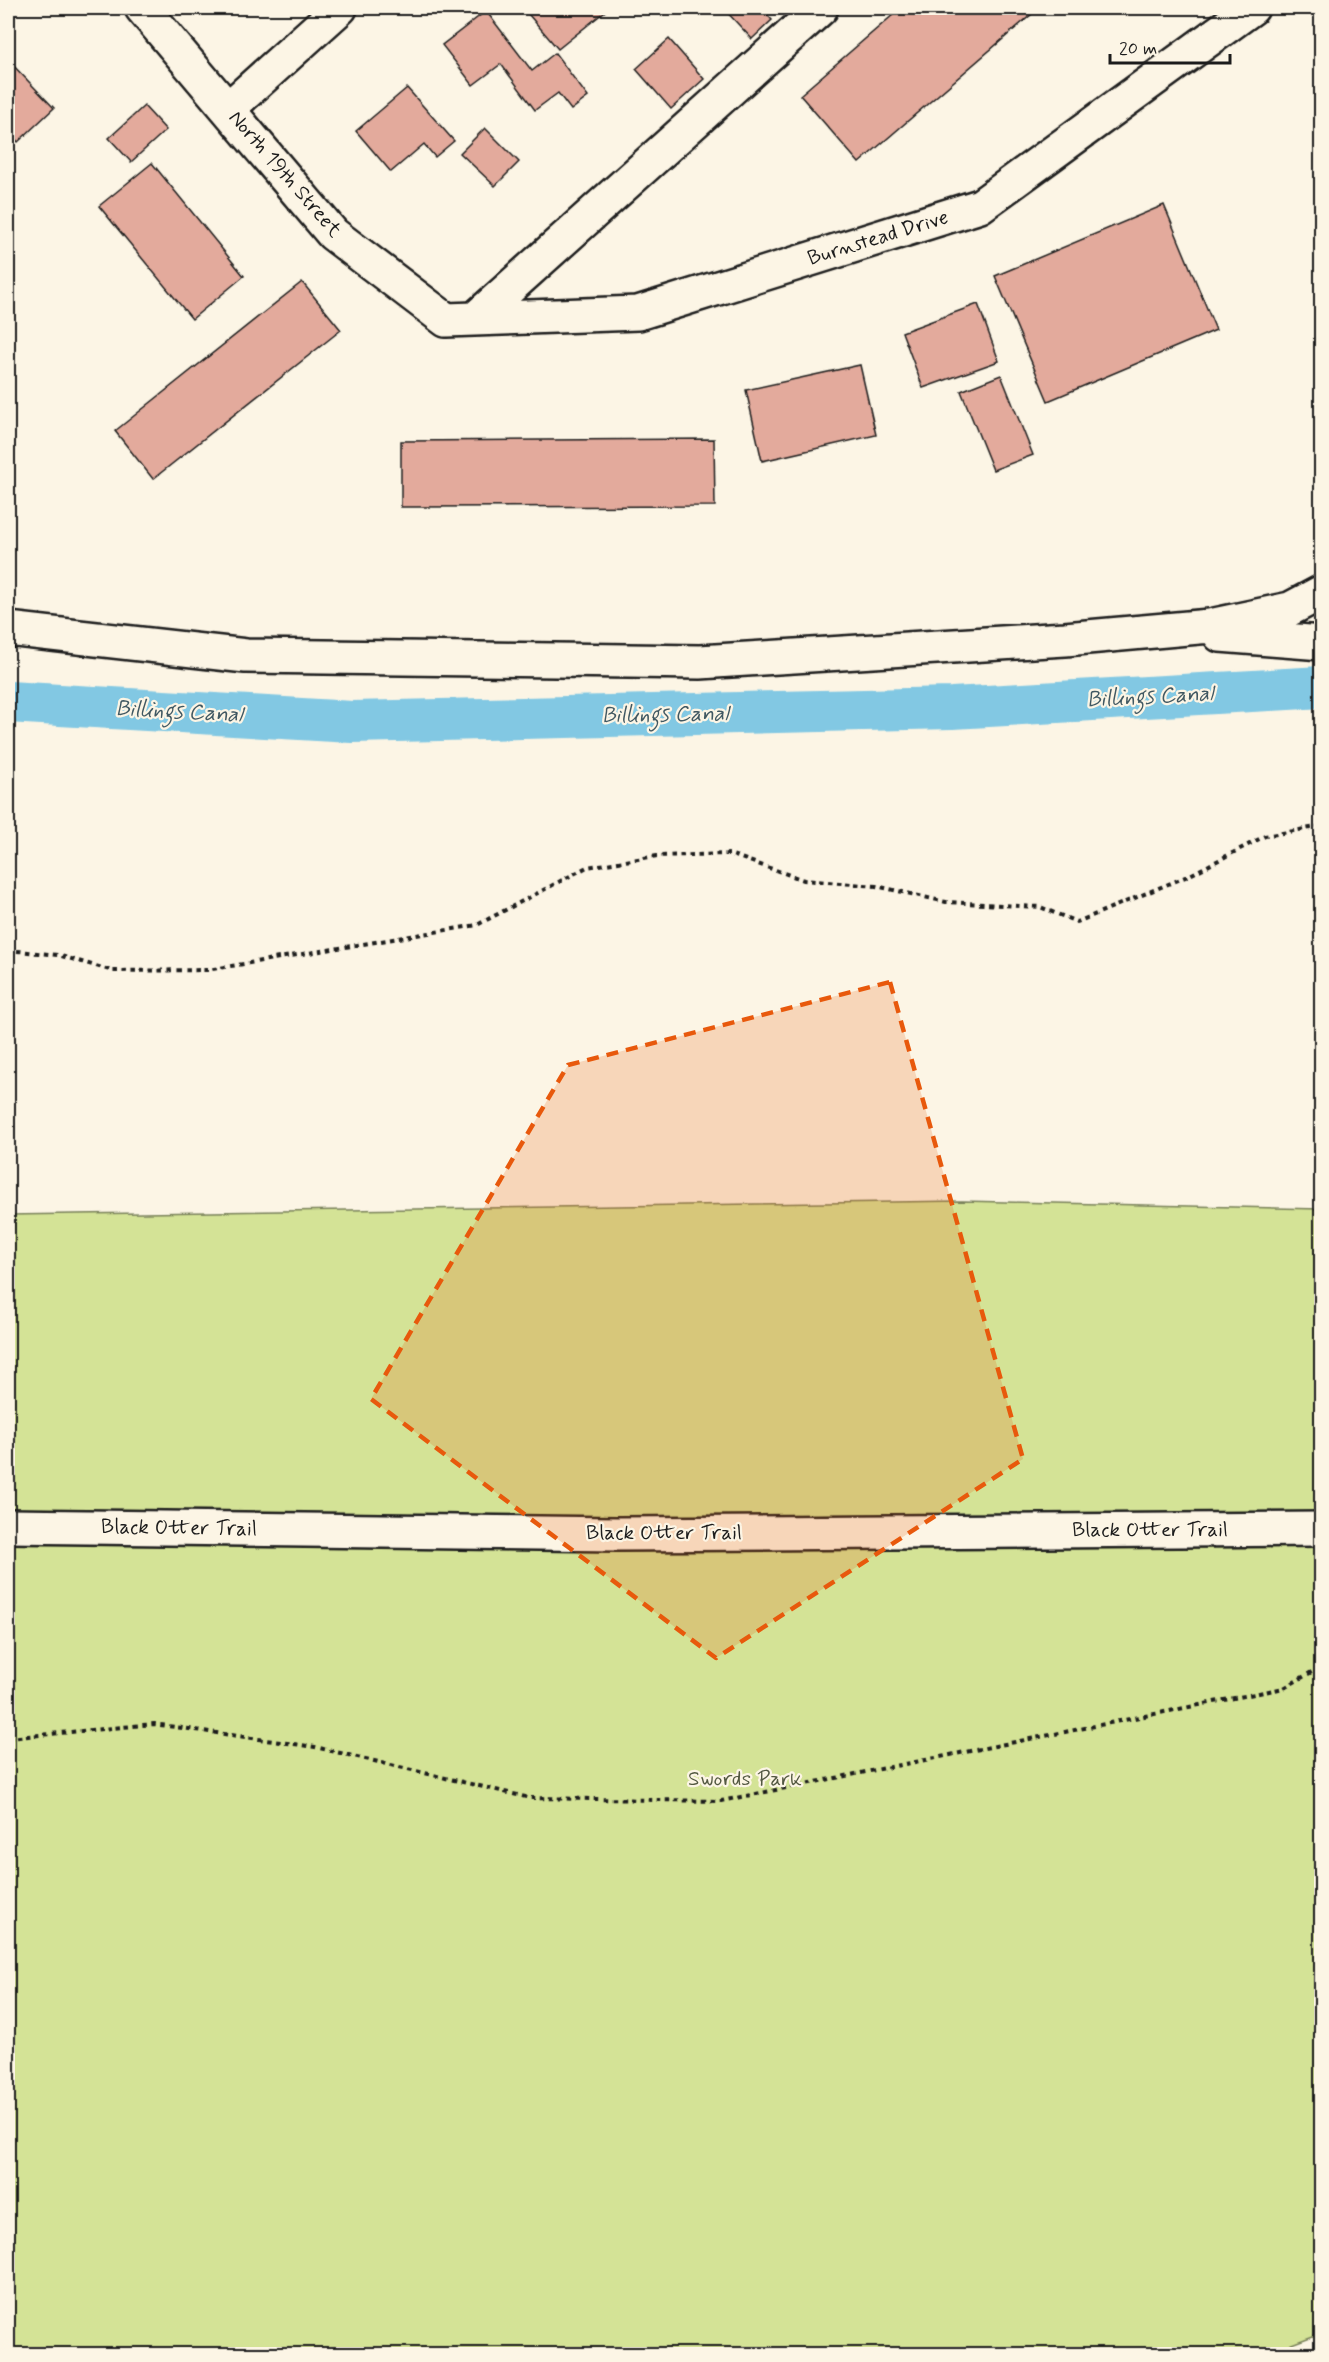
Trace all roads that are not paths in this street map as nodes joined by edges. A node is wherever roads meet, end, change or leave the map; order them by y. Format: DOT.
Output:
graph roads {
  1 [pos="142,8"];
  2 [pos="340,8"];
  3 [pos="821,8"];
  4 [pos="1252,8"];
  5 [pos="229,108"];
  6 [pos="460,320"];
  7 [pos="1322,592"];
  8 [pos="8,629"];
  9 [pos="1167,630"];
  10 [pos="1322,643"];
  11 [pos="8,1526"];
  12 [pos="1322,1528"];
  1 -- 5 [label="street, North 19th Street"];
  2 -- 5 [label="street"];
  3 -- 6 [label="street"];
  4 -- 6 [label="street, Burnstead Drive"];
  5 -- 6 [label="street, North 19th Street"];
  7 -- 9 [label="street"];
  8 -- 9 [label="street"];
  9 -- 10 [label="street"];
  11 -- 12 [label="street, Black Otter Trail"];
}
